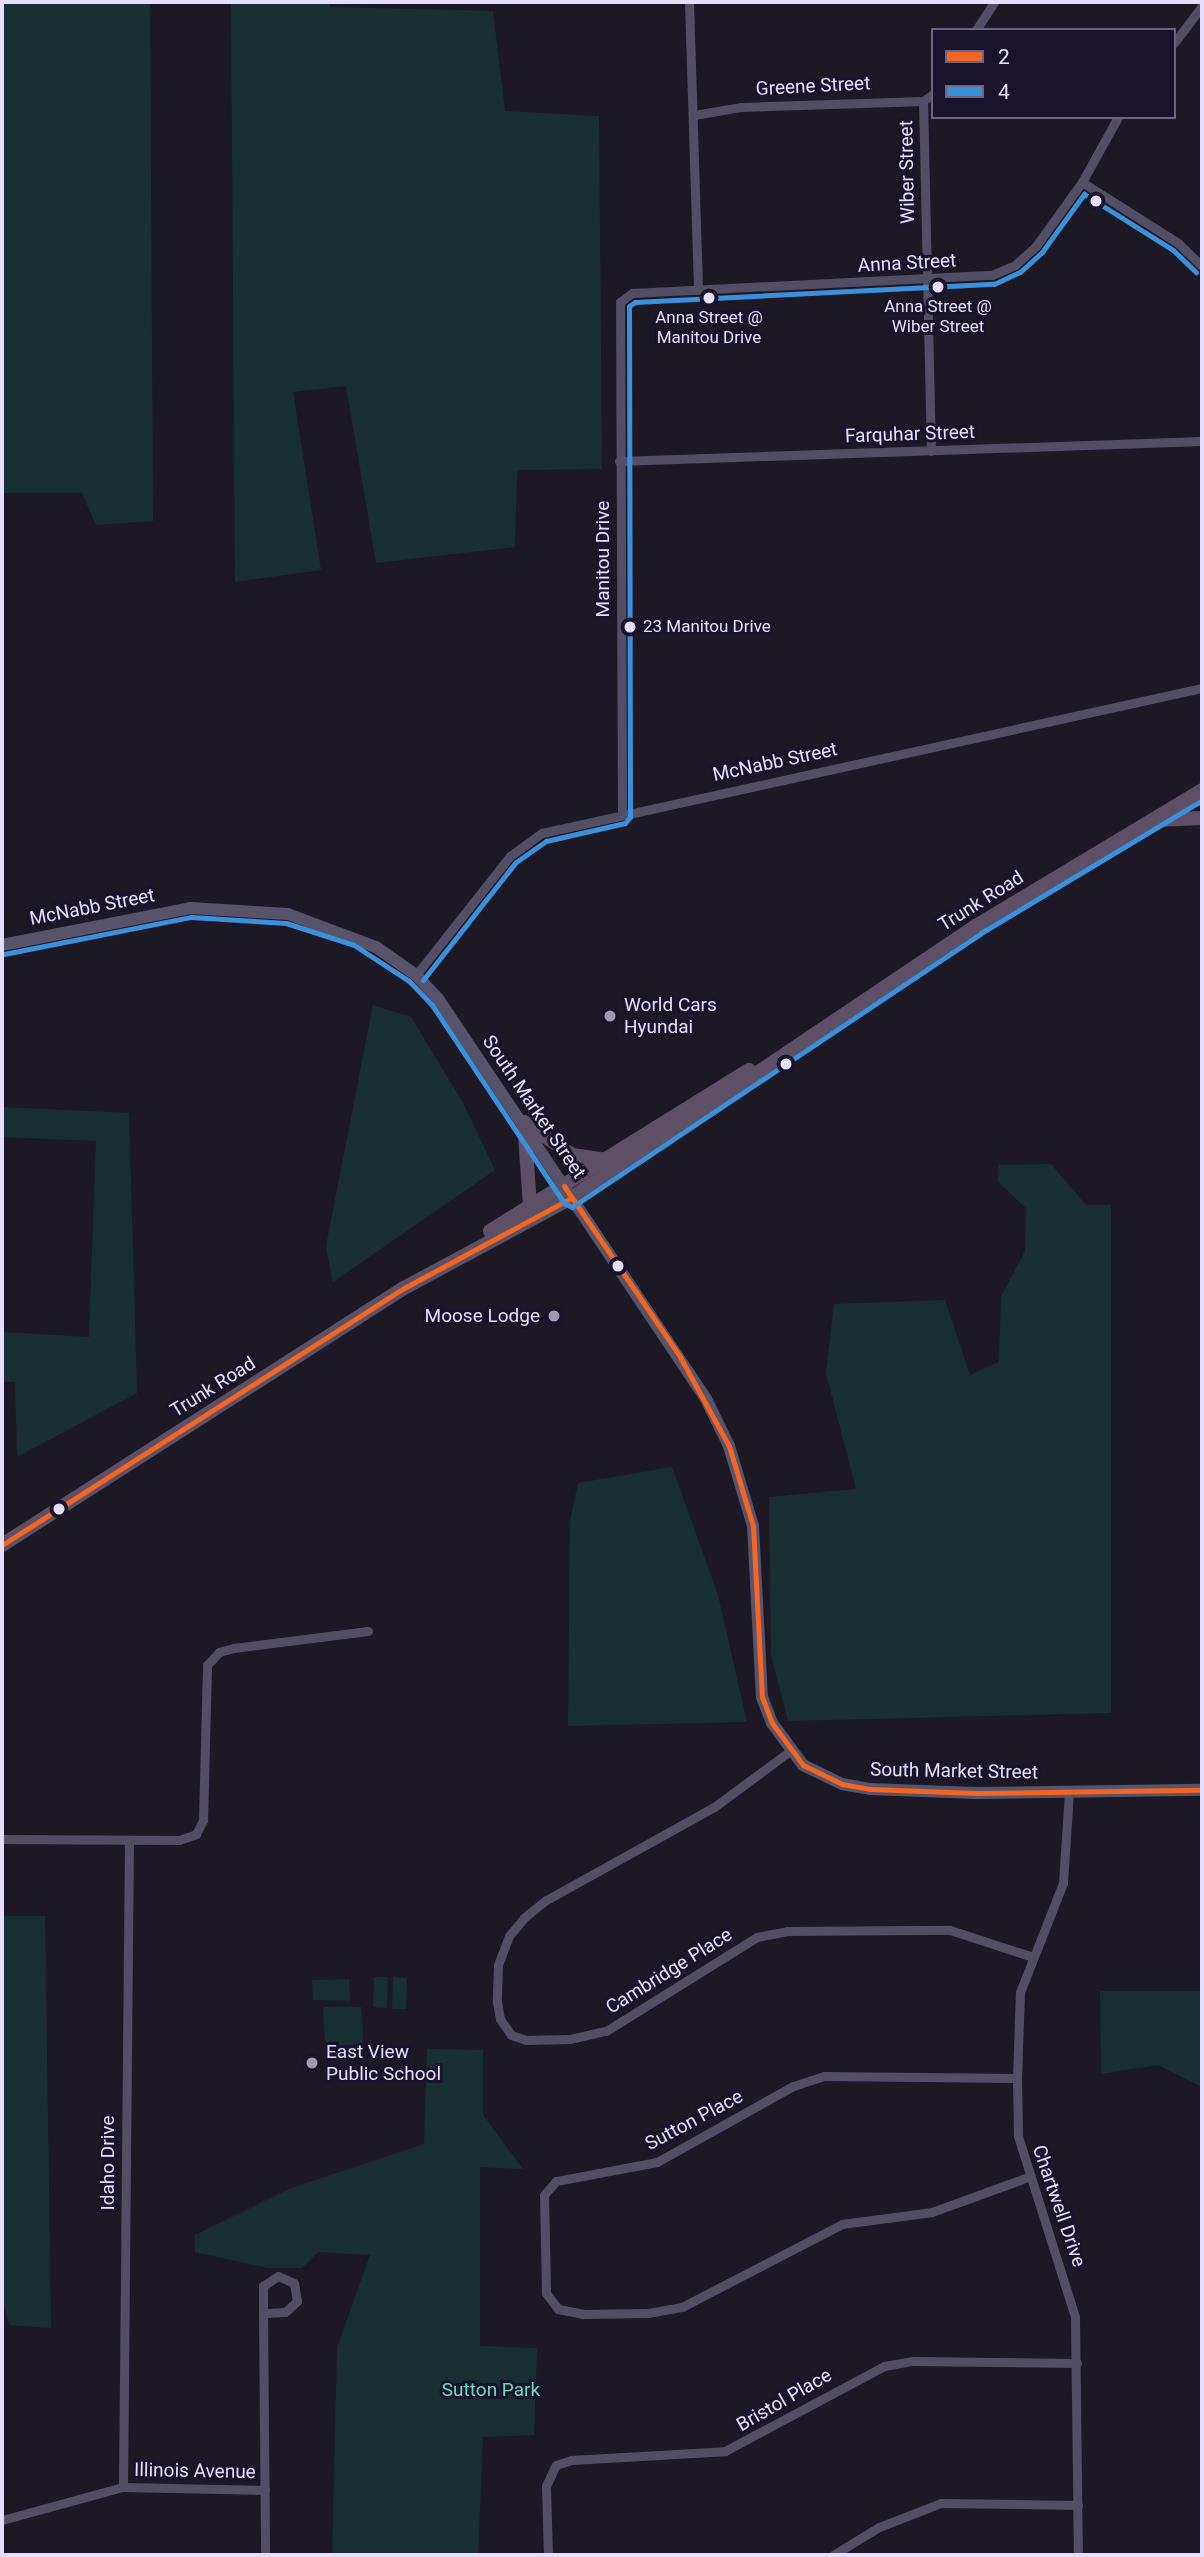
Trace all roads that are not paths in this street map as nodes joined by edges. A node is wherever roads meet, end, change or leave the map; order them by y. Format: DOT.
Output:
graph roads {
  1 [pos="689,2"];
  2 [pos="994,2"];
  3 [pos="1202,6"];
  4 [pos="977,28"];
  5 [pos="1176,40"];
  6 [pos="931,95"];
  7 [pos="923,101"];
  8 [pos="694,115"];
  9 [pos="1117,119"];
  10 [pos="1082,182"];
  11 [pos="1202,266"];
  12 [pos="927,281"];
  13 [pos="698,290"];
  14 [pos="620,302"];
  15 [pos="1202,441"];
  16 [pos="931,451"];
  17 [pos="620,461"];
  18 [pos="1202,688"];
  19 [pos="1202,790"];
  20 [pos="622,815"];
  21 [pos="1202,818"];
  22 [pos="1150,820"];
  23 [pos="190,908"];
  24 [pos="2,945"];
  25 [pos="416,975"];
  26 [pos="784,1052"];
  27 [pos="524,1122"];
  28 [pos="607,1160"];
  29 [pos="567,1192"];
  30 [pos="530,1206"];
  31 [pos="446,1263"];
  32 [pos="2,1545"];
  33 [pos="368,1631"];
  34 [pos="790,1751"];
  35 [pos="1202,1790"];
  36 [pos="1069,1792"];
  37 [pos="2,1839"];
  38 [pos="129,1840"];
  39 [pos="1033,1957"];
  40 [pos="1017,2078"];
  41 [pos="1028,2177"];
  42 [pos="263,2313"];
  43 [pos="1077,2362"];
  44 [pos="123,2487"];
  45 [pos="265,2490"];
  46 [pos="1078,2505"];
  47 [pos="2,2520"];
  48 [pos="265,2555"];
  49 [pos="548,2555"];
  50 [pos="833,2555"];
  51 [pos="1078,2555"];
  1 -- 8 [label="street"];
  2 -- 4 [label="street"];
  3 -- 5 [label="street"];
  6 -- 7 [label="street"];
  7 -- 8 [label="street, Greene Street"];
  7 -- 12 [label="street, Wiber Street"];
  8 -- 13 [label="street"];
  9 -- 10 [label="street, Anna Street"];
  10 -- 11 [label="street"];
  10 -- 12 [label="street, Anna Street"];
  12 -- 13 [label="street, Anna Street"];
  12 -- 16 [label="street, Wiber Street"];
  13 -- 14 [label="street, Anna Street"];
  14 -- 17 [label="street, Manitou Drive"];
  15 -- 16 [label="street, Farquhar Street"];
  16 -- 17 [label="street, Farquhar Street"];
  17 -- 20 [label="street, Manitou Drive"];
  18 -- 20 [label="street, McNabb Street"];
  19 -- 22 [label="highway, Trunk Road"];
  20 -- 25 [label="street, McNabb Street"];
  21 -- 22 [label="highway"];
  22 -- 26 [label="highway, Trunk Road"];
  23 -- 24 [label="main road, McNabb Street"];
  23 -- 25 [label="main road, South Market Street"];
  25 -- 27 [label="main road, South Market Street"];
  26 -- 28 [label="highway, Trunk Road"];
  26 -- 29 [label="highway, Trunk Road"];
  27 -- 28 [label="highway"];
  27 -- 29 [label="main road, South Market Street"];
  27 -- 30 [label="highway"];
  28 -- 29 [label="highway, Trunk Road"];
  29 -- 30 [label="highway, Trunk Road"];
  29 -- 31 [label="highway, Trunk Road"];
  29 -- 34 [label="main road, South Market Street"];
  30 -- 31 [label="highway, Trunk Road"];
  31 -- 32 [label="highway, Trunk Road"];
  33 -- 38 [label="street"];
  34 -- 36 [label="main road, South Market Street"];
  34 -- 39 [label="street, Cambridge Place"];
  35 -- 36 [label="main road, South Market Street"];
  36 -- 39 [label="street, Chartwell Drive"];
  37 -- 38 [label="street"];
  38 -- 44 [label="street, Idaho Drive"];
  39 -- 40 [label="street, Chartwell Drive"];
  40 -- 41 [label="street, Chartwell Drive"];
  40 -- 41 [label="street, Sutton Place"];
  41 -- 43 [label="street, Chartwell Drive"];
  42 -- 42 [label="street"];
  42 -- 45 [label="street"];
  43 -- 46 [label="street, Chartwell Drive"];
  43 -- 49 [label="street, Bristol Place"];
  44 -- 45 [label="street, Illinois Avenue"];
  44 -- 47 [label="street, Illinois Avenue"];
  45 -- 48 [label="street"];
  46 -- 50 [label="street"];
  46 -- 51 [label="street, Chartwell Drive"];
}
